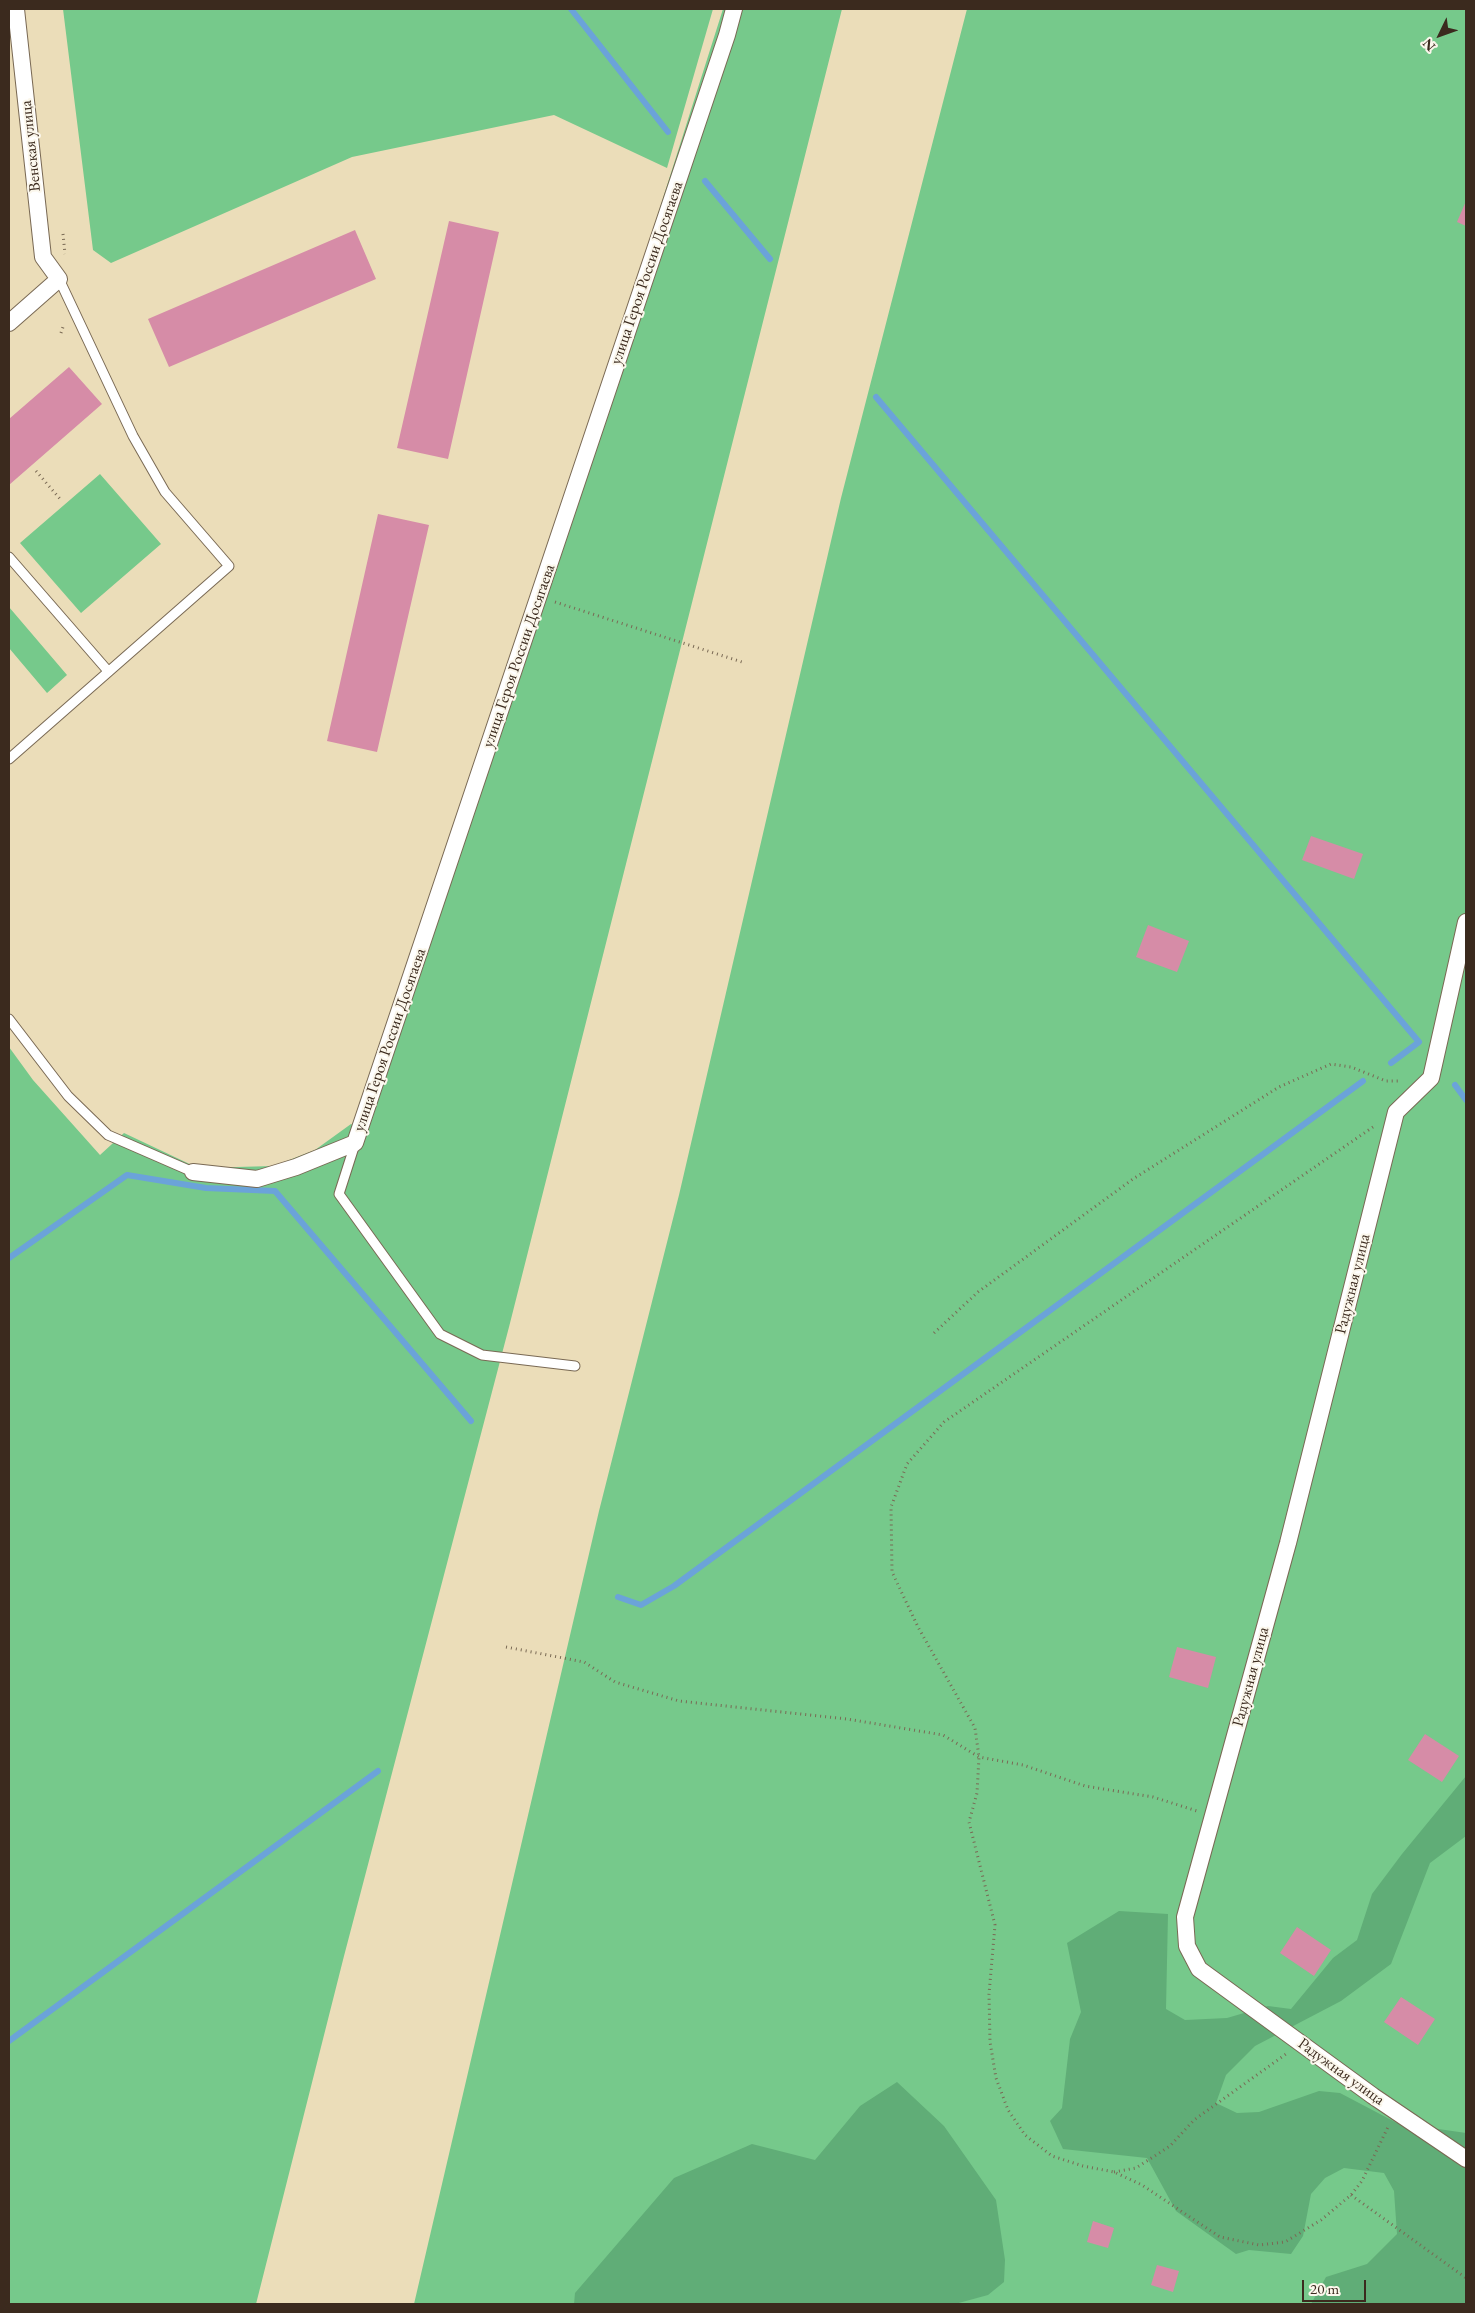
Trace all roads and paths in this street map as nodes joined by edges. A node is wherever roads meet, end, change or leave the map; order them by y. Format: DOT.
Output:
graph roads {
  1 [pos="16,9"];
  2 [pos="734,9"];
  3 [pos="58,279"];
  4 [pos="9,323"];
  5 [pos="36,471"];
  6 [pos="61,500"];
  7 [pos="9,557"];
  8 [pos="539,597"];
  9 [pos="742,662"];
  10 [pos="108,672"];
  11 [pos="9,759"];
  12 [pos="1466,922"];
  13 [pos="9,1019"];
  14 [pos="1431,1078"];
  15 [pos="1396,1112"];
  16 [pos="355,1143"];
  17 [pos="193,1172"];
  18 [pos="934,1334"];
  19 [pos="575,1366"];
  20 [pos="506,1647"];
  21 [pos="979,1756"];
  22 [pos="1213,1816"];
  23 [pos="1302,2044"];
  24 [pos="1395,2111"];
  25 [pos="1466,2159"];
  26 [pos="1114,2172"];
  27 [pos="1350,2195"];
  28 [pos="1466,2278"];
  1 -- 3 [label="street, Венская улица"];
  2 -- 8 [label="street, улица Героя России Досягаева"];
  3 -- 4 [label="street"];
  3 -- 10 [label="lane"];
  5 -- 6 [label="path"];
  7 -- 10 [label="lane"];
  8 -- 9 [label="path"];
  8 -- 16 [label="street, улица Героя России Досягаева"];
  10 -- 11 [label="lane"];
  12 -- 14 [label="street"];
  13 -- 17 [label="lane"];
  14 -- 15 [label="street"];
  14 -- 18 [label="path"];
  15 -- 21 [label="path"];
  15 -- 22 [label="street, Радужная улица"];
  16 -- 17 [label="street, улица Героя России Досягаева"];
  16 -- 19 [label="lane"];
  20 -- 21 [label="path"];
  21 -- 22 [label="path"];
  21 -- 26 [label="path"];
  22 -- 23 [label="street, Радужная улица"];
  23 -- 24 [label="street, Радужная улица"];
  23 -- 26 [label="path"];
  24 -- 25 [label="street, Радужная улица"];
  24 -- 27 [label="path"];
  26 -- 27 [label="path"];
  27 -- 28 [label="path"];
}
